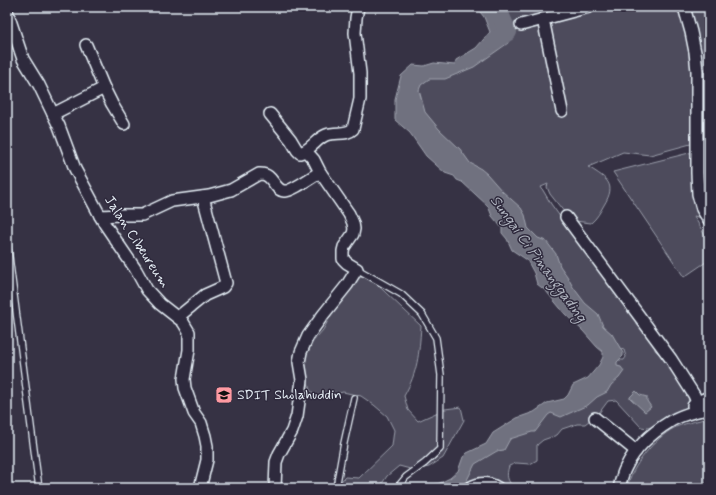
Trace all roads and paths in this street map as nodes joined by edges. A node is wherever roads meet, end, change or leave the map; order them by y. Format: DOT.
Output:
graph roads {
  1 [pos="358,7"];
  2 [pos="589,7"];
  3 [pos="684,7"];
  4 [pos="7,11"];
  5 [pos="543,19"];
  6 [pos="521,25"];
  7 [pos="86,45"];
  8 [pos="104,88"];
  9 [pos="562,111"];
  10 [pos="53,114"];
  11 [pos="270,114"];
  12 [pos="124,124"];
  13 [pos="306,150"];
  14 [pos="320,172"];
  15 [pos="203,197"];
  16 [pos="100,216"];
  17 [pos="566,217"];
  18 [pos="709,220"];
  19 [pos="7,241"];
  20 [pos="357,269"];
  21 [pos="178,317"];
  22 [pos="709,397"];
  23 [pos="354,398"];
  24 [pos="702,407"];
  25 [pos="595,418"];
  26 [pos="636,451"];
  27 [pos="39,488"];
  28 [pos="200,488"];
  29 [pos="275,488"];
  30 [pos="336,488"];
  31 [pos="397,488"];
  32 [pos="469,488"];
  33 [pos="498,488"];
  34 [pos="620,488"];
  1 -- 13 [label="street"];
  2 -- 5 [label="street"];
  3 -- 18 [label="street"];
  4 -- 10 [label="street, Jalan Cibeureum"];
  5 -- 6 [label="street"];
  5 -- 9 [label="street"];
  7 -- 8 [label="street"];
  8 -- 10 [label="street"];
  8 -- 12 [label="street"];
  10 -- 16 [label="street, Jalan Cibeureum"];
  11 -- 13 [label="street"];
  13 -- 14 [label="street"];
  14 -- 15 [label="street"];
  14 -- 20 [label="street"];
  15 -- 16 [label="street"];
  15 -- 21 [label="street"];
  16 -- 21 [label="street, Jalan Cibeureum"];
  17 -- 24 [label="street"];
  19 -- 27 [label="lane"];
  20 -- 29 [label="street"];
  20 -- 31 [label="lane"];
  21 -- 28 [label="street, Jalan Cibeureum"];
  22 -- 24 [label="street"];
  23 -- 30 [label="lane"];
  24 -- 26 [label="street"];
  25 -- 26 [label="street"];
  26 -- 34 [label="street"];
  32 -- 33 [label="street"];
}
